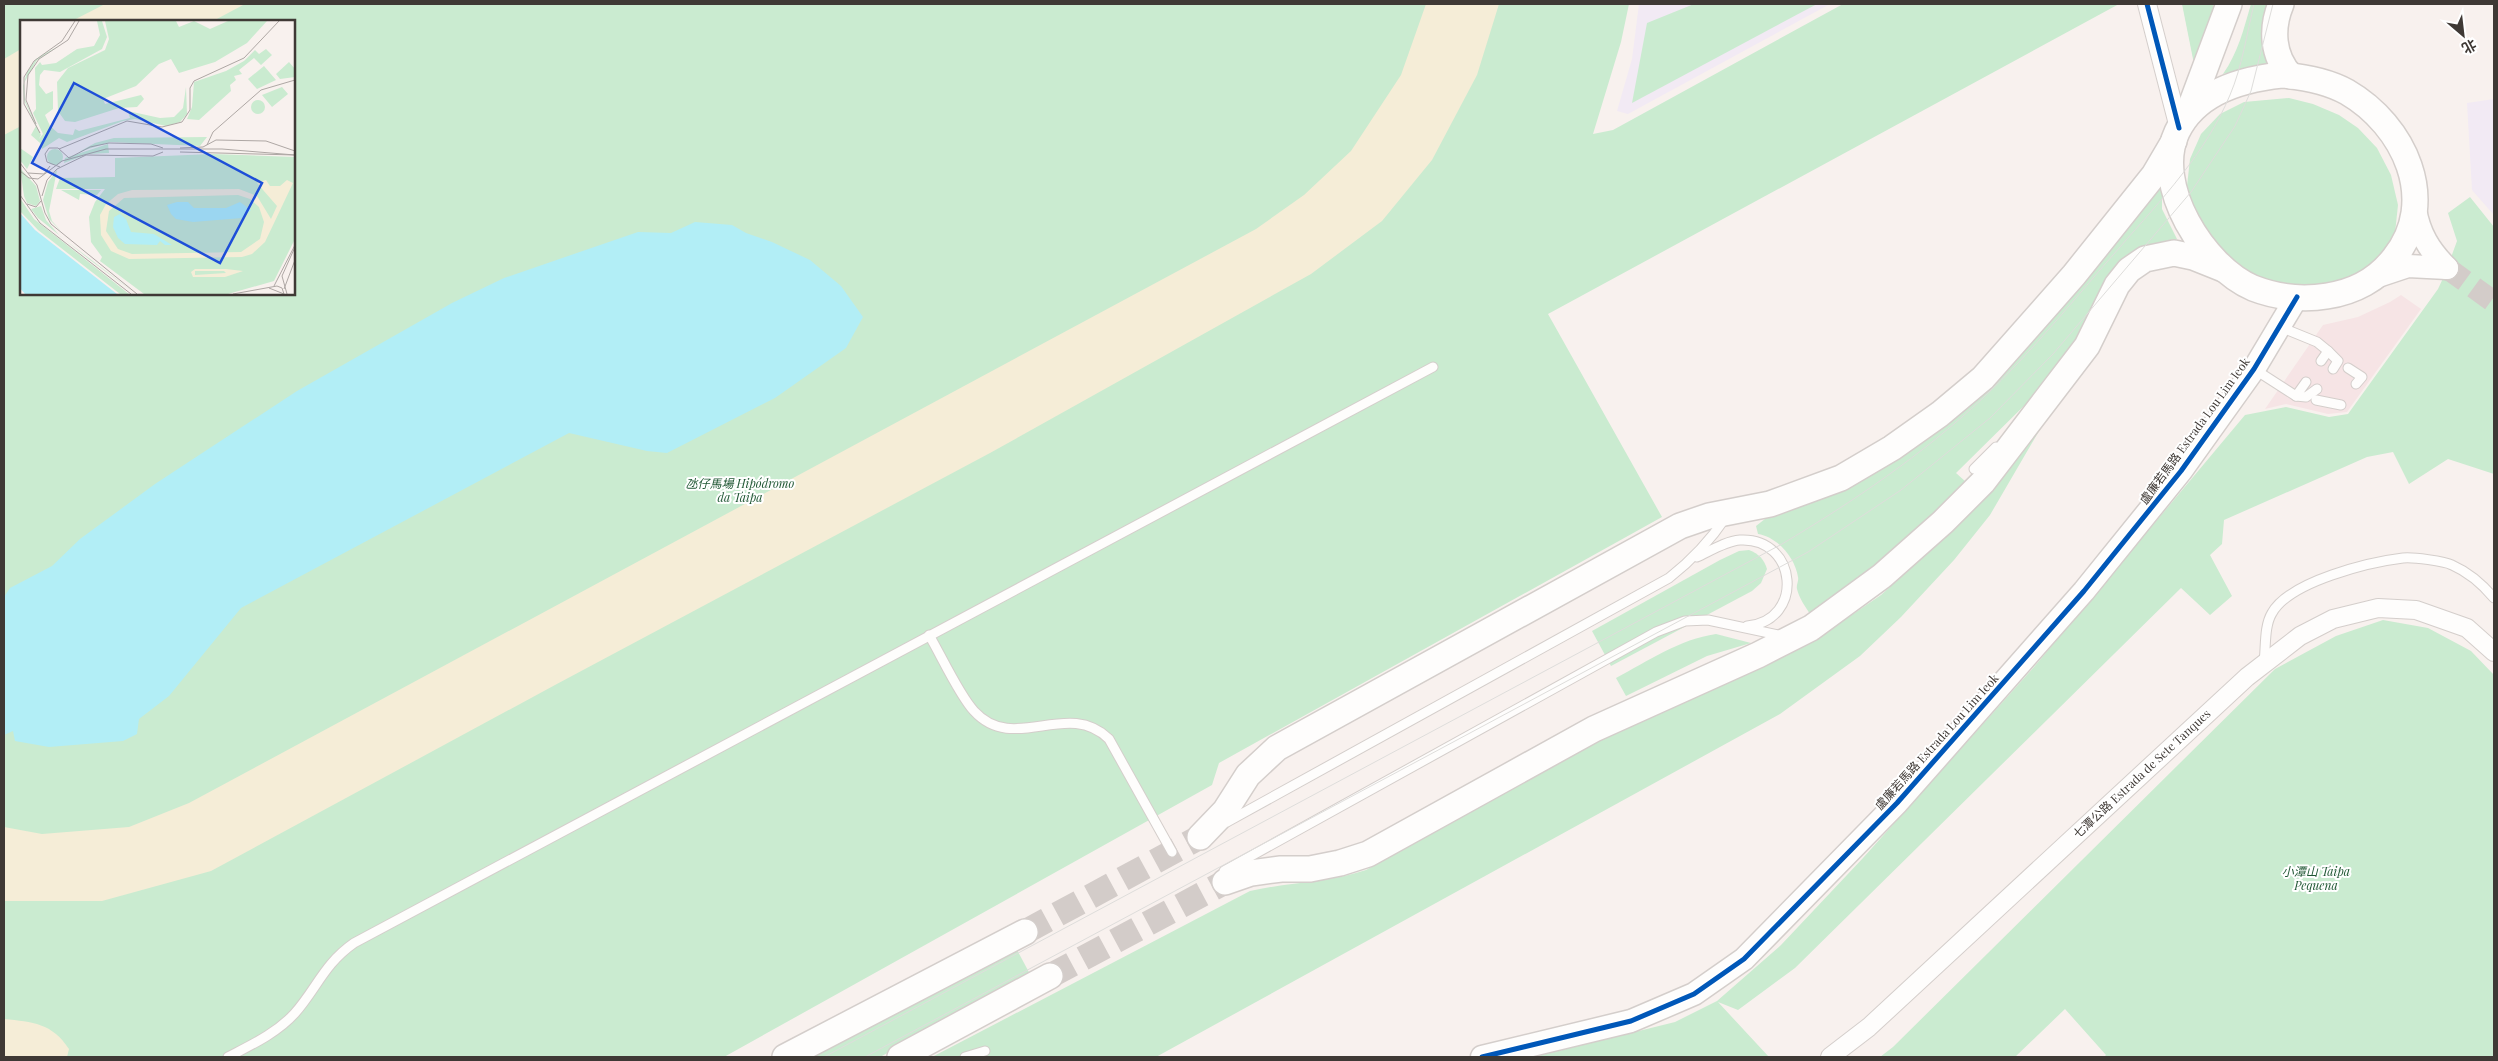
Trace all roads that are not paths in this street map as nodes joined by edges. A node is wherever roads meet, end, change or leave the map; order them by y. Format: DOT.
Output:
graph roads {
  1 [pos="2147,4"];
  2 [pos="2229,4"];
  3 [pos="2281,4"];
  4 [pos="2291,76"];
  5 [pos="2180,129"];
  6 [pos="2415,208"];
  7 [pos="2223,269"];
  8 [pos="2374,278"];
  9 [pos="2297,297"];
  10 [pos="2279,327"];
  11 [pos="2328,350"];
  12 [pos="2076,360"];
  13 [pos="2321,361"];
  14 [pos="1433,367"];
  15 [pos="2254,369"];
  16 [pos="2306,382"];
  17 [pos="2356,384"];
  18 [pos="2317,390"];
  19 [pos="2296,396"];
  20 [pos="2327,396"];
  21 [pos="2306,398"];
  22 [pos="2316,400"];
  23 [pos="2341,405"];
  24 [pos="1974,469"];
  25 [pos="1729,512"];
  26 [pos="1693,559"];
  27 [pos="2494,598"];
  28 [pos="1741,627"];
  29 [pos="1798,634"];
  30 [pos="929,635"];
  31 [pos="2494,652"];
  32 [pos="2264,664"];
  33 [pos="1200,837"];
  34 [pos="1172,852"];
  35 [pos="1223,878"];
  36 [pos="1025,932"];
  37 [pos="1050,976"];
  38 [pos="985,1051"];
  39 [pos="228,1057"];
  40 [pos="785,1057"];
  41 [pos="900,1057"];
  42 [pos="965,1057"];
  43 [pos="1482,1057"];
  44 [pos="1830,1057"];
  1 -- 5 [label="street"];
  2 -- 5 [label="main road"];
  3 -- 4 [label="main road"];
  4 -- 5 [label="main road"];
  4 -- 6 [label="main road"];
  5 -- 7 [label="main road"];
  5 -- 25 [label="main road"];
  6 -- 8 [label="main road"];
  6 -- 8 [label="street"];
  7 -- 9 [label="main road"];
  7 -- 12 [label="main road"];
  8 -- 9 [label="main road"];
  9 -- 10 [label="street, 盧廉若馬路 Estrada Lou Lim Ieok"];
  10 -- 11 [label="lane"];
  10 -- 15 [label="street, 盧廉若馬路 Estrada Lou Lim Ieok"];
  11 -- 13 [label="lane"];
  11 -- 17 [label="lane"];
  12 -- 24 [label="lane"];
  12 -- 29 [label="main road"];
  14 -- 30 [label="lane"];
  15 -- 19 [label="lane"];
  15 -- 43 [label="street, 盧廉若馬路 Estrada Lou Lim Ieok"];
  16 -- 19 [label="lane"];
  18 -- 21 [label="lane"];
  19 -- 21 [label="lane"];
  20 -- 22 [label="lane"];
  21 -- 22 [label="lane"];
  22 -- 23 [label="lane"];
  25 -- 26 [label="lane"];
  25 -- 33 [label="main road"];
  26 -- 28 [label="lane"];
  26 -- 33 [label="lane"];
  27 -- 32 [label="lane"];
  28 -- 29 [label="lane"];
  28 -- 35 [label="lane"];
  29 -- 35 [label="main road"];
  30 -- 34 [label="lane"];
  30 -- 39 [label="lane"];
  31 -- 32 [label="street, 七潭公路 Estrada de Sete Tanques"];
  32 -- 44 [label="street, 七潭公路 Estrada de Sete Tanques"];
  36 -- 40 [label="main road"];
  37 -- 41 [label="main road"];
  38 -- 42 [label="lane"];
}
